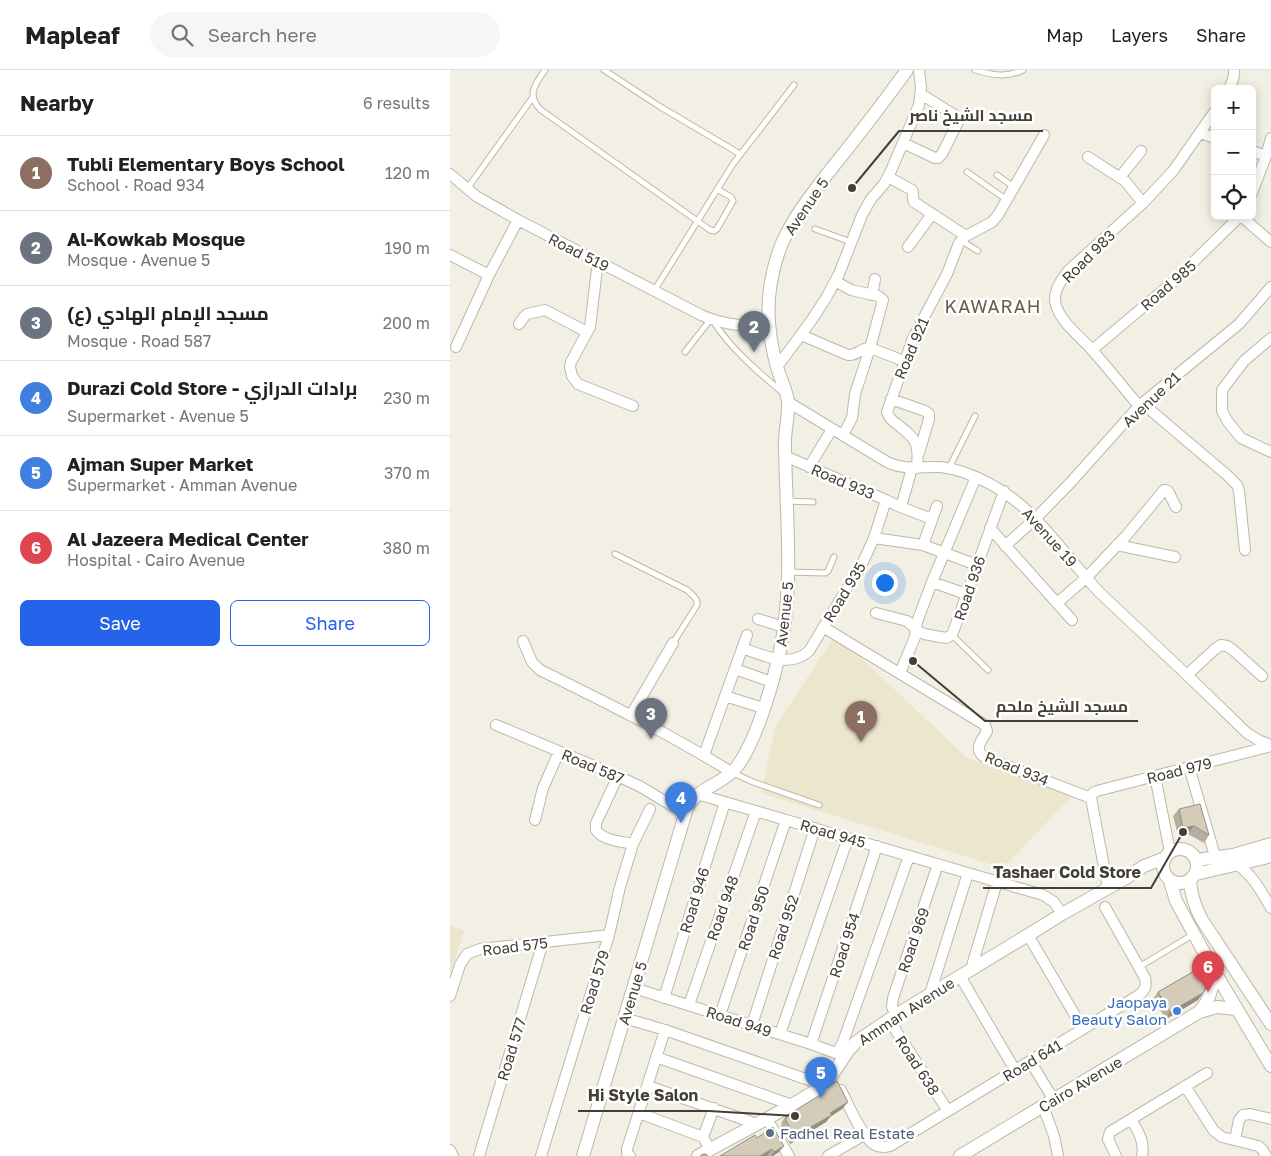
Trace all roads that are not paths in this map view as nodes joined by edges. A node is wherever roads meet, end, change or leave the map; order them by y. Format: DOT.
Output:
graph roads {
  1 [pos="545,70"];
  2 [pos="604,70"];
  3 [pos="907,70"];
  4 [pos="919,70"];
  5 [pos="975,70"];
  6 [pos="1023,70"];
  7 [pos="1234,70"];
  8 [pos="794,85"];
  9 [pos="1231,85"];
  10 [pos="921,94"];
  11 [pos="533,96"];
  12 [pos="1211,117"];
  13 [pos="1200,133"];
  14 [pos="1044,134"];
  15 [pos="1211,137"];
  16 [pos="1271,138"];
  17 [pos="903,143"];
  18 [pos="1141,151"];
  19 [pos="1256,152"];
  20 [pos="740,154"];
  21 [pos="1266,156"];
  22 [pos="1088,157"];
  23 [pos="967,172"];
  24 [pos="450,175"];
  25 [pos="997,175"];
  26 [pos="888,177"];
  27 [pos="1120,177"];
  28 [pos="1256,182"];
  29 [pos="1014,187"];
  30 [pos="468,189"];
  31 [pos="717,189"];
  32 [pos="1007,200"];
  33 [pos="1143,203"];
  34 [pos="932,214"];
  35 [pos="518,220"];
  36 [pos="1236,220"];
  37 [pos="1245,220"];
  38 [pos="698,221"];
  39 [pos="815,229"];
  40 [pos="963,238"];
  41 [pos="851,242"];
  42 [pos="1271,242"];
  43 [pos="908,247"];
  44 [pos="978,251"];
  45 [pos="450,255"];
  46 [pos="598,261"];
  47 [pos="489,275"];
  48 [pos="875,279"];
  49 [pos="835,281"];
  50 [pos="1271,287"];
  51 [pos="654,291"];
  52 [pos="872,295"];
  53 [pos="711,320"];
  54 [pos="519,324"];
  55 [pos="770,328"];
  56 [pos="587,332"];
  57 [pos="801,335"];
  58 [pos="1271,338"];
  59 [pos="456,347"];
  60 [pos="870,348"];
  61 [pos="1092,350"];
  62 [pos="685,352"];
  63 [pos="904,361"];
  64 [pos="776,367"];
  65 [pos="787,398"];
  66 [pos="891,399"];
  67 [pos="1141,405"];
  68 [pos="633,406"];
  69 [pos="974,416"];
  70 [pos="832,429"];
  71 [pos="843,435"];
  72 [pos="1271,452"];
  73 [pos="918,454"];
  74 [pos="785,456"];
  75 [pos="809,466"];
  76 [pos="915,468"];
  77 [pos="949,468"];
  78 [pos="976,477"];
  79 [pos="1004,491"];
  80 [pos="886,500"];
  81 [pos="787,501"];
  82 [pos="812,502"];
  83 [pos="937,506"];
  84 [pos="901,507"];
  85 [pos="1176,507"];
  86 [pos="1036,518"];
  87 [pos="932,519"];
  88 [pos="990,528"];
  89 [pos="874,538"];
  90 [pos="923,545"];
  91 [pos="1117,545"];
  92 [pos="1006,546"];
  93 [pos="1245,550"];
  94 [pos="945,553"];
  95 [pos="615,554"];
  96 [pos="834,557"];
  97 [pos="1175,557"];
  98 [pos="977,565"];
  99 [pos="788,572"];
  100 [pos="1086,578"];
  101 [pos="932,582"];
  102 [pos="966,594"];
  103 [pos="1057,603"];
  104 [pos="876,613"];
  105 [pos="758,619"];
  106 [pos="1072,620"];
  107 [pos="784,627"];
  108 [pos="823,627"];
  109 [pos="916,630"];
  110 [pos="747,635"];
  111 [pos="952,636"];
  112 [pos="523,641"];
  113 [pos="673,643"];
  114 [pos="742,648"];
  115 [pos="778,660"];
  116 [pos="735,669"];
  117 [pos="988,670"];
  118 [pos="900,674"];
  119 [pos="1188,675"];
  120 [pos="1262,676"];
  121 [pos="772,682"];
  122 [pos="725,696"];
  123 [pos="763,708"];
  124 [pos="631,715"];
  125 [pos="496,725"];
  126 [pos="1271,745"];
  127 [pos="559,752"];
  128 [pos="704,755"];
  129 [pos="1189,767"];
  130 [pos="731,772"];
  131 [pos="618,776"];
  132 [pos="1155,776"];
  133 [pos="698,794"];
  134 [pos="1091,798"];
  135 [pos="725,802"];
  136 [pos="819,805"];
  137 [pos="650,809"];
  138 [pos="756,811"];
  139 [pos="686,814"];
  140 [pos="535,820"];
  141 [pos="786,820"];
  142 [pos="815,828"];
  143 [pos="848,838"];
  144 [pos="633,844"];
  145 [pos="1271,844"];
  146 [pos="877,846"];
  147 [pos="1167,855"];
  148 [pos="909,856"];
  149 [pos="1216,856"];
  150 [pos="1265,858"];
  151 [pos="1196,860"];
  152 [pos="938,864"];
  153 [pos="1236,864"];
  154 [pos="968,873"];
  155 [pos="1167,877"];
  156 [pos="1193,877"];
  157 [pos="1126,878"];
  158 [pos="1254,880"];
  159 [pos="998,882"];
  160 [pos="1271,886"];
  161 [pos="1108,888"];
  162 [pos="1261,892"];
  163 [pos="1105,907"];
  164 [pos="1271,908"];
  165 [pos="1062,914"];
  166 [pos="1194,934"];
  167 [pos="608,935"];
  168 [pos="1028,935"];
  169 [pos="543,942"];
  170 [pos="1139,967"];
  171 [pos="971,969"];
  172 [pos="1213,969"];
  173 [pos="960,976"];
  174 [pos="634,988"];
  175 [pos="930,994"];
  176 [pos="450,996"];
  177 [pos="664,998"];
  178 [pos="689,1006"];
  179 [pos="1236,1009"];
  180 [pos="1200,1012"];
  181 [pos="720,1015"];
  182 [pos="893,1017"];
  183 [pos="624,1018"];
  184 [pos="1271,1024"];
  185 [pos="752,1025"];
  186 [pos="1083,1029"];
  187 [pos="665,1030"];
  188 [pos="780,1034"];
  189 [pos="811,1044"];
  190 [pos="841,1055"];
  191 [pos="656,1057"];
  192 [pos="1030,1061"];
  193 [pos="1271,1066"];
  194 [pos="1015,1070"];
  195 [pos="1208,1073"];
  196 [pos="833,1075"];
  197 [pos="823,1085"];
  198 [pos="648,1086"];
  199 [pos="1185,1086"];
  200 [pos="1048,1103"];
  201 [pos="792,1105"];
  202 [pos="714,1108"];
  203 [pos="948,1111"];
  204 [pos="639,1113"];
  205 [pos="1131,1118"];
  206 [pos="1271,1119"];
  207 [pos="762,1121"];
  208 [pos="864,1135"];
  209 [pos="703,1137"];
  210 [pos="1235,1140"];
  211 [pos="450,1150"];
  212 [pos="702,1154"];
  213 [pos="453,1156"];
  214 [pos="479,1156"];
  215 [pos="541,1156"];
  216 [pos="583,1156"];
  217 [pos="630,1156"];
  218 [pos="789,1156"];
  219 [pos="828,1156"];
  220 [pos="960,1156"];
  221 [pos="1058,1156"];
  222 [pos="1116,1156"];
  223 [pos="1142,1156"];
  224 [pos="1266,1156"];
  1 -- 11 [label="lane"];
  2 -- 20 [label="lane"];
  3 -- 55 [label="street, Avenue 5"];
  4 -- 10 [label="street"];
  5 -- 6 [label="lane"];
  7 -- 9 [label="street"];
  8 -- 20 [label="lane"];
  10 -- 17 [label="street"];
  10 -- 17 [label="street"];
  11 -- 30 [label="lane"];
  11 -- 38 [label="lane"];
  12 -- 13 [label="street, Road 983"];
  13 -- 15 [label="street"];
  13 -- 33 [label="street, Road 983"];
  14 -- 29 [label="street"];
  16 -- 21 [label="street"];
  17 -- 26 [label="street"];
  18 -- 27 [label="street"];
  19 -- 21 [label="street"];
  20 -- 31 [label="lane"];
  21 -- 28 [label="street"];
  22 -- 27 [label="street"];
  23 -- 32 [label="lane"];
  24 -- 30 [label="street, Road 519"];
  25 -- 29 [label="lane"];
  26 -- 34 [label="street"];
  26 -- 41 [label="street"];
  27 -- 33 [label="street"];
  29 -- 32 [label="street"];
  30 -- 35 [label="street, Road 519"];
  31 -- 38 [label="lane"];
  31 -- 38 [label="lane"];
  32 -- 40 [label="street"];
  33 -- 61 [label="street, Road 983"];
  34 -- 40 [label="street"];
  34 -- 43 [label="street"];
  35 -- 46 [label="street, Road 519"];
  35 -- 47 [label="street"];
  36 -- 61 [label="street, Road 985"];
  37 -- 42 [label="street, Road 985"];
  38 -- 51 [label="lane"];
  39 -- 41 [label="lane"];
  40 -- 44 [label="lane"];
  40 -- 63 [label="street, Road 921"];
  41 -- 49 [label="street"];
  45 -- 47 [label="street"];
  46 -- 51 [label="street, Road 519"];
  46 -- 56 [label="street"];
  47 -- 59 [label="street"];
  48 -- 52 [label="street"];
  49 -- 52 [label="street"];
  49 -- 57 [label="street"];
  50 -- 67 [label="street, Avenue 21"];
  51 -- 53 [label="street, Road 519"];
  52 -- 60 [label="street"];
  53 -- 55 [label="street, Road 519"];
  53 -- 62 [label="lane"];
  53 -- 65 [label="lane, Road 519"];
  54 -- 56 [label="street"];
  55 -- 64 [label="street, Avenue 5"];
  56 -- 68 [label="street"];
  57 -- 60 [label="street"];
  57 -- 64 [label="street"];
  58 -- 72 [label="street"];
  60 -- 63 [label="street"];
  60 -- 71 [label="street"];
  61 -- 67 [label="street, Road 983"];
  63 -- 66 [label="street, Road 921"];
  64 -- 65 [label="street, Avenue 5"];
  65 -- 70 [label="street, Avenue 19"];
  65 -- 74 [label="street, Avenue 5"];
  66 -- 73 [label="street, Road 921"];
  66 -- 73 [label="street"];
  67 -- 86 [label="street, Avenue 21"];
  67 -- 93 [label="street, Road 983"];
  69 -- 77 [label="lane"];
  70 -- 71 [label="street, Avenue 19"];
  70 -- 75 [label="street"];
  71 -- 76 [label="street, Avenue 19"];
  73 -- 76 [label="street, Road 921"];
  74 -- 75 [label="street, Road 933"];
  74 -- 81 [label="street, Avenue 5"];
  75 -- 80 [label="street, Road 933"];
  76 -- 77 [label="street, Avenue 19"];
  76 -- 84 [label="street"];
  77 -- 78 [label="street, Avenue 19"];
  78 -- 79 [label="street, Avenue 19"];
  78 -- 94 [label="street"];
  79 -- 86 [label="street, Avenue 19"];
  79 -- 88 [label="street, Road 936"];
  80 -- 84 [label="street, Road 933"];
  80 -- 89 [label="street, Road 935"];
  81 -- 82 [label="lane"];
  81 -- 99 [label="street, Avenue 5"];
  83 -- 87 [label="street"];
  84 -- 87 [label="street, Road 933"];
  85 -- 91 [label="street"];
  86 -- 92 [label="street, Avenue 21"];
  86 -- 100 [label="street, Avenue 19"];
  87 -- 90 [label="street"];
  88 -- 92 [label="street"];
  88 -- 98 [label="street, Road 936"];
  89 -- 90 [label="street"];
  89 -- 108 [label="street, Road 935"];
  90 -- 94 [label="street"];
  91 -- 97 [label="street"];
  91 -- 100 [label="street"];
  92 -- 103 [label="street"];
  94 -- 98 [label="street"];
  94 -- 101 [label="street"];
  95 -- 113 [label="lane"];
  96 -- 99 [label="lane"];
  98 -- 102 [label="street, Road 936"];
  99 -- 107 [label="street, Avenue 5"];
  100 -- 103 [label="street"];
  100 -- 119 [label="street, Avenue 19"];
  101 -- 102 [label="street"];
  101 -- 109 [label="street"];
  102 -- 111 [label="street, Road 936"];
  103 -- 106 [label="street"];
  104 -- 109 [label="street, Road 936"];
  105 -- 107 [label="street"];
  107 -- 115 [label="street, Avenue 5"];
  108 -- 115 [label="street, Road 935"];
  108 -- 118 [label="street, Road 934"];
  109 -- 111 [label="street, Road 936"];
  109 -- 118 [label="street"];
  110 -- 114 [label="street"];
  111 -- 117 [label="lane"];
  112 -- 124 [label="street"];
  113 -- 124 [label="street"];
  114 -- 115 [label="street"];
  114 -- 116 [label="street"];
  115 -- 121 [label="street, Avenue 5"];
  116 -- 121 [label="street"];
  116 -- 122 [label="street"];
  118 -- 134 [label="street, Road 934"];
  119 -- 120 [label="street"];
  119 -- 126 [label="street, Avenue 19"];
  121 -- 123 [label="street, Avenue 5"];
  122 -- 123 [label="street"];
  122 -- 128 [label="street"];
  123 -- 130 [label="street, Avenue 5"];
  124 -- 128 [label="street"];
  125 -- 127 [label="street, Road 587"];
  126 -- 129 [label="street, Road 979"];
  127 -- 131 [label="street, Road 587"];
  127 -- 140 [label="street"];
  128 -- 130 [label="street"];
  129 -- 132 [label="street, Road 979"];
  129 -- 149 [label="street"];
  130 -- 133 [label="street, Avenue 5"];
  130 -- 136 [label="lane"];
  131 -- 139 [label="street, Road 587"];
  131 -- 144 [label="street"];
  132 -- 134 [label="street, Road 979"];
  132 -- 147 [label="street"];
  133 -- 135 [label="street, Road 945"];
  133 -- 139 [label="street, Avenue 5"];
  134 -- 161 [label="street"];
  135 -- 138 [label="street, Road 945"];
  135 -- 177 [label="street, Road 946"];
  137 -- 144 [label="street, Road 579"];
  138 -- 141 [label="street, Road 945"];
  138 -- 178 [label="street, Road 948"];
  139 -- 174 [label="street, Avenue 5"];
  141 -- 142 [label="street, Road 945"];
  141 -- 181 [label="street, Road 950"];
  142 -- 143 [label="street, Road 945"];
  142 -- 185 [label="street, Road 952"];
  143 -- 146 [label="street, Road 945"];
  143 -- 188 [label="street"];
  144 -- 167 [label="street, Road 579"];
  145 -- 149 [label="street"];
  146 -- 148 [label="street, Road 945"];
  146 -- 189 [label="street, Road 954"];
  147 -- 151 [label="street"];
  147 -- 155 [label="street"];
  147 -- 157 [label="street, Amman Avenue"];
  148 -- 152 [label="street, Road 945"];
  148 -- 190 [label="street"];
  149 -- 151 [label="street"];
  150 -- 153 [label="street"];
  150 -- 158 [label="street"];
  151 -- 156 [label="street"];
  152 -- 154 [label="street, Road 945"];
  152 -- 182 [label="street, Road 969"];
  153 -- 156 [label="street"];
  153 -- 158 [label="street"];
  154 -- 159 [label="street, Road 945"];
  154 -- 175 [label="street"];
  155 -- 156 [label="street"];
  155 -- 157 [label="street, Amman Avenue"];
  155 -- 166 [label="street"];
  156 -- 184 [label="street"];
  157 -- 161 [label="street, Amman Avenue"];
  158 -- 162 [label="street"];
  159 -- 165 [label="street, Road 945"];
  159 -- 171 [label="street"];
  160 -- 162 [label="street"];
  161 -- 165 [label="street, Amman Avenue"];
  162 -- 164 [label="street"];
  163 -- 170 [label="street, Road 641"];
  165 -- 168 [label="street, Amman Avenue"];
  166 -- 170 [label="lane"];
  166 -- 172 [label="street"];
  167 -- 169 [label="street, Road 575"];
  167 -- 215 [label="street, Road 579"];
  168 -- 171 [label="street, Amman Avenue"];
  168 -- 186 [label="street"];
  169 -- 176 [label="street, Road 575"];
  169 -- 214 [label="street, Road 577"];
  170 -- 186 [label="street, Road 641"];
  171 -- 173 [label="street, Amman Avenue"];
  172 -- 179 [label="street"];
  172 -- 180 [label="street"];
  173 -- 175 [label="street, Amman Avenue"];
  173 -- 194 [label="street"];
  174 -- 177 [label="street, Road 949"];
  174 -- 183 [label="street, Avenue 5"];
  175 -- 182 [label="street, Amman Avenue"];
  177 -- 178 [label="street, Road 949"];
  178 -- 181 [label="street, Road 949"];
  179 -- 180 [label="street, Cairo Avenue"];
  179 -- 193 [label="street"];
  180 -- 200 [label="street, Cairo Avenue"];
  181 -- 185 [label="street, Road 949"];
  182 -- 190 [label="street, Amman Avenue"];
  182 -- 203 [label="street, Road 638"];
  183 -- 187 [label="street"];
  183 -- 216 [label="street, Avenue 5"];
  185 -- 188 [label="street, Road 949"];
  186 -- 192 [label="street, Road 641"];
  187 -- 191 [label="street"];
  187 -- 197 [label="street"];
  188 -- 189 [label="street, Road 949"];
  189 -- 190 [label="street, Road 949"];
  190 -- 196 [label="street, Amman Avenue"];
  191 -- 198 [label="street"];
  191 -- 201 [label="street"];
  192 -- 194 [label="street, Road 641"];
  192 -- 200 [label="street"];
  194 -- 203 [label="street, Road 641"];
  195 -- 199 [label="street"];
  196 -- 197 [label="street, Amman Avenue"];
  196 -- 208 [label="street"];
  197 -- 201 [label="street, Amman Avenue"];
  198 -- 202 [label="street"];
  198 -- 204 [label="street"];
  199 -- 205 [label="street"];
  199 -- 210 [label="street"];
  200 -- 220 [label="street, Cairo Avenue"];
  200 -- 221 [label="street"];
  201 -- 207 [label="street, Amman Avenue"];
  202 -- 207 [label="street"];
  202 -- 209 [label="street"];
  203 -- 208 [label="street, Road 641"];
  204 -- 209 [label="street"];
  204 -- 217 [label="street"];
  205 -- 222 [label="street"];
  205 -- 223 [label="street"];
  206 -- 210 [label="street"];
  207 -- 212 [label="street, Amman Avenue"];
  207 -- 218 [label="street"];
  208 -- 219 [label="street"];
  209 -- 212 [label="street"];
  210 -- 224 [label="street"];
  211 -- 213 [label="street"];
}
